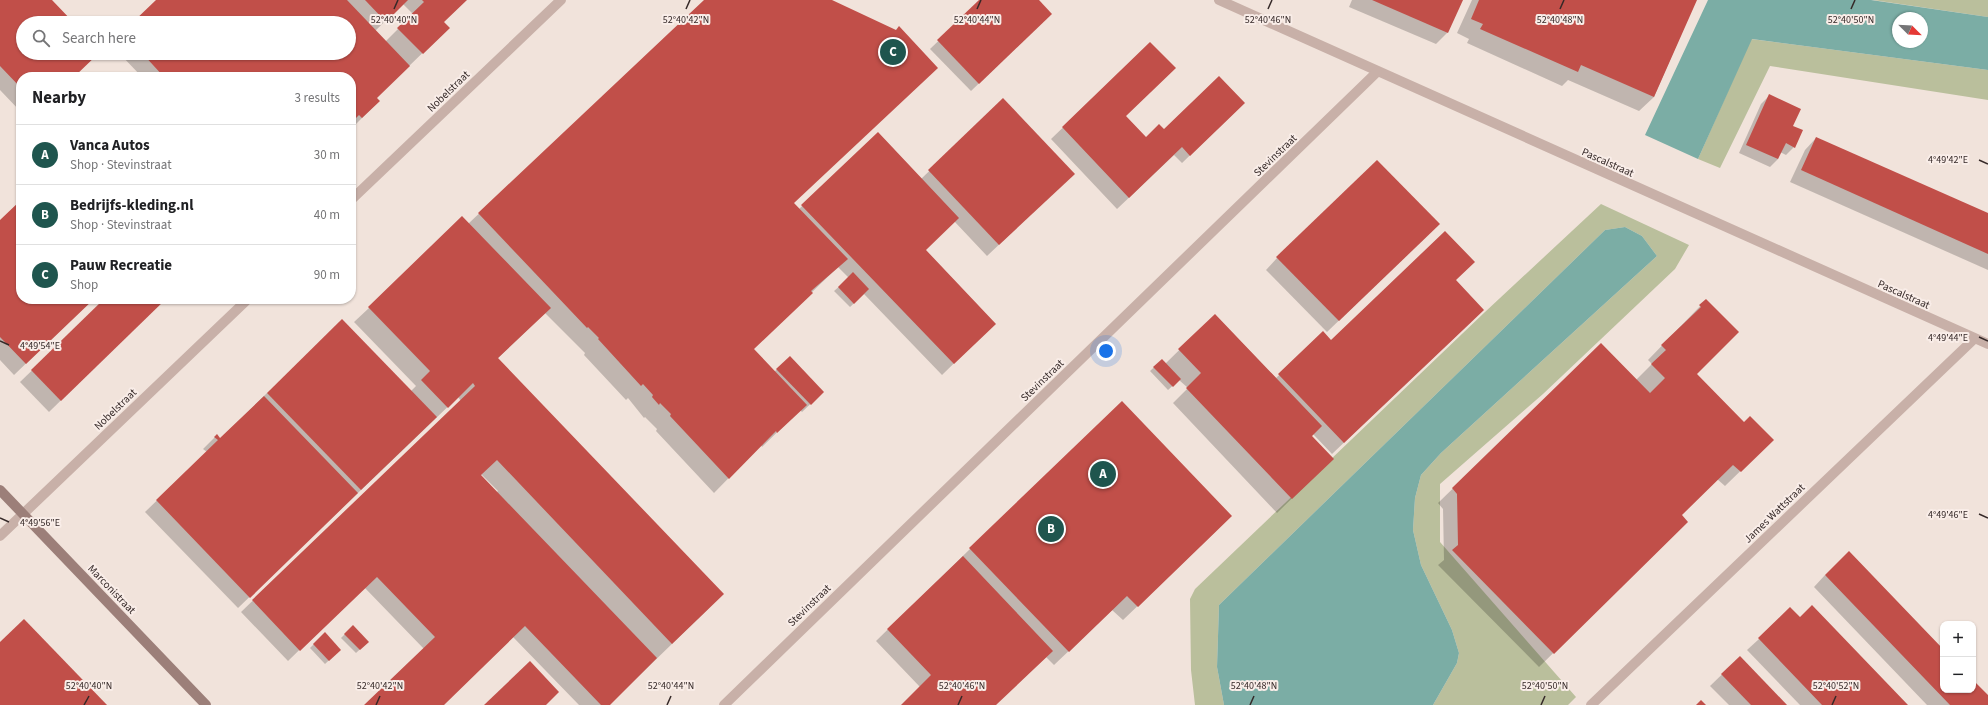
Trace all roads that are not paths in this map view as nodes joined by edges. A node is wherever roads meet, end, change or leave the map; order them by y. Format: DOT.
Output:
graph roads {
  1 [pos="561,0"];
  2 [pos="1219,0"];
  3 [pos="1377,72"];
  4 [pos="356,195"];
  5 [pos="243,304"];
  6 [pos="1974,339"];
  7 [pos="1988,344"];
  8 [pos="0,490"];
  9 [pos="23,514"];
  10 [pos="0,536"];
  11 [pos="206,705"];
  12 [pos="724,705"];
  13 [pos="1591,705"];
  1 -- 4 [label="street, Nobelstraat"];
  2 -- 3 [label="street, Pascalstraat"];
  3 -- 6 [label="street, Pascalstraat"];
  3 -- 12 [label="street, Stevinstraat"];
  5 -- 9 [label="street, Nobelstraat"];
  6 -- 7 [label="street, Pascalstraat"];
  6 -- 13 [label="street, James Wattstraat"];
  8 -- 9 [label="street, Marconistraat"];
  9 -- 10 [label="street, Nobelstraat"];
  9 -- 11 [label="street, Marconistraat"];
}
